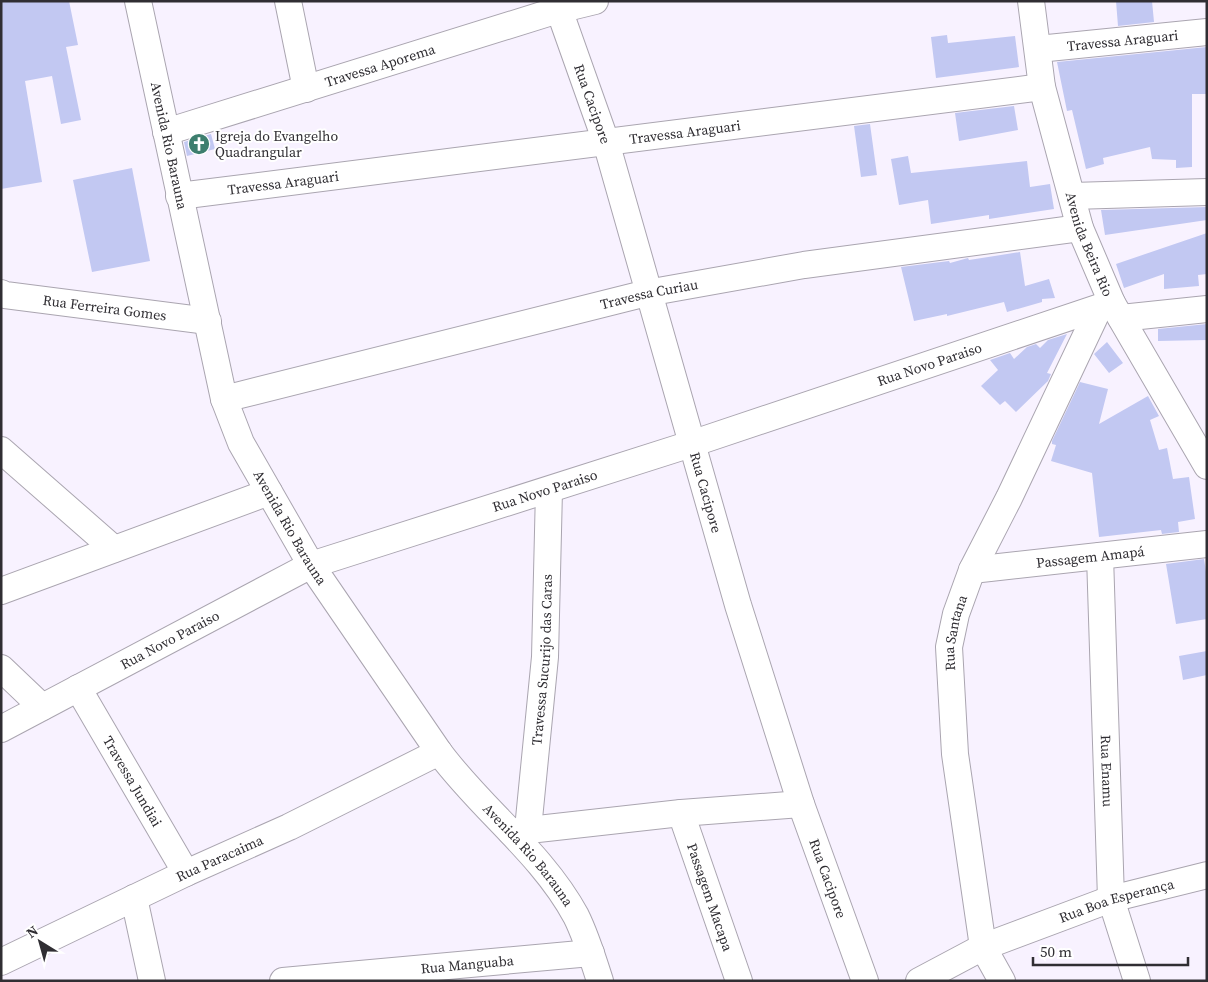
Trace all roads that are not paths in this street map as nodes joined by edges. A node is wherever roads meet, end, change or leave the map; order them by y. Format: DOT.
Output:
graph roads {
  1 [pos="138,1"];
  2 [pos="288,1"];
  3 [pos="595,1"];
  4 [pos="1031,1"];
  5 [pos="557,6"];
  6 [pos="1207,32"];
  7 [pos="1038,49"];
  8 [pos="1042,87"];
  9 [pos="306,89"];
  10 [pos="166,132"];
  11 [pos="606,142"];
  12 [pos="1207,192"];
  13 [pos="180,196"];
  14 [pos="1072,196"];
  15 [pos="1080,228"];
  16 [pos="647,293"];
  17 [pos="2,296"];
  18 [pos="1207,309"];
  19 [pos="1111,310"];
  20 [pos="208,321"];
  21 [pos="224,399"];
  22 [pos="691,444"];
  23 [pos="1,450"];
  24 [pos="1207,466"];
  25 [pos="549,490"];
  26 [pos="269,492"];
  27 [pos="1207,544"];
  28 [pos="114,549"];
  29 [pos="1100,556"];
  30 [pos="311,565"];
  31 [pos="972,570"];
  32 [pos="1,591"];
  33 [pos="1,668"];
  34 [pos="78,688"];
  35 [pos="42,707"];
  36 [pos="1,729"];
  37 [pos="439,752"];
  38 [pos="801,804"];
  39 [pos="681,814"];
  40 [pos="520,830"];
  41 [pos="186,873"];
  42 [pos="1207,875"];
  43 [pos="134,898"];
  44 [pos="1111,900"];
  45 [pos="983,948"];
  46 [pos="591,952"];
  47 [pos="1,962"];
  48 [pos="319,978"];
  49 [pos="152,981"];
  50 [pos="283,981"];
  51 [pos="600,981"];
  52 [pos="740,981"];
  53 [pos="865,981"];
  54 [pos="919,981"];
  55 [pos="1002,981"];
  56 [pos="1137,981"];
  1 -- 10 [label="street, Avenida Rio Barauna"];
  2 -- 9 [label="street"];
  3 -- 5 [label="street, Travessa Aporema"];
  4 -- 7 [label="street, Avenida Beira Rio"];
  5 -- 9 [label="street, Travessa Aporema"];
  5 -- 11 [label="street, Rua Cacipore"];
  6 -- 7 [label="street, Travessa Araguari"];
  7 -- 8 [label="street, Avenida Beira Rio"];
  8 -- 11 [label="street, Travessa Araguari"];
  8 -- 14 [label="street, Avenida Beira Rio"];
  9 -- 10 [label="street, Travessa Aporema"];
  10 -- 13 [label="street, Avenida Rio Barauna"];
  11 -- 13 [label="street, Travessa Araguari"];
  11 -- 16 [label="street, Rua Cacipore"];
  12 -- 14 [label="street"];
  13 -- 20 [label="street, Avenida Rio Barauna"];
  14 -- 15 [label="street, Avenida Beira Rio"];
  15 -- 16 [label="street, Travessa Curiau"];
  15 -- 19 [label="street, Avenida Beira Rio"];
  16 -- 21 [label="street, Travessa Curiau"];
  16 -- 22 [label="street, Rua Cacipore"];
  17 -- 20 [label="street, Rua Ferreira Gomes"];
  18 -- 19 [label="street, Rua Novo Paraiso"];
  19 -- 22 [label="street, Rua Novo Paraiso"];
  19 -- 24 [label="street, Avenida Beira Rio"];
  19 -- 31 [label="street, Rua Santana"];
  20 -- 21 [label="street, Avenida Rio Barauna"];
  21 -- 26 [label="street, Avenida Rio Barauna"];
  22 -- 25 [label="street, Rua Novo Paraiso"];
  22 -- 38 [label="street, Rua Cacipore"];
  23 -- 28 [label="street"];
  25 -- 30 [label="street, Rua Novo Paraiso"];
  25 -- 40 [label="street, Travessa Sucurijo das Caras"];
  26 -- 28 [label="street"];
  26 -- 30 [label="street, Avenida Rio Barauna"];
  27 -- 29 [label="street, Passagem Amapá"];
  28 -- 32 [label="street"];
  29 -- 31 [label="street, Passagem Amapá"];
  29 -- 44 [label="street, Rua Enamu"];
  30 -- 34 [label="street, Rua Novo Paraiso"];
  30 -- 37 [label="street, Avenida Rio Barauna"];
  31 -- 45 [label="street, Rua Santana"];
  33 -- 35 [label="street"];
  34 -- 35 [label="street, Rua Novo Paraiso"];
  34 -- 41 [label="street, Travessa Jundiai"];
  35 -- 36 [label="street, Rua Novo Paraiso"];
  37 -- 40 [label="street, Avenida Rio Barauna"];
  37 -- 41 [label="street, Rua Paracaima"];
  38 -- 39 [label="street"];
  38 -- 53 [label="street, Rua Cacipore"];
  39 -- 40 [label="street"];
  39 -- 52 [label="street, Passagem Macapa"];
  40 -- 46 [label="street, Avenida Rio Barauna"];
  41 -- 43 [label="street, Rua Paracaima"];
  42 -- 44 [label="street, Rua Boa Esperança"];
  43 -- 47 [label="street, Rua Paracaima"];
  43 -- 49 [label="street"];
  44 -- 45 [label="street, Rua Boa Esperança"];
  44 -- 56 [label="street, Rua Enamu"];
  45 -- 54 [label="street, Rua Boa Esperança"];
  45 -- 55 [label="street, Rua Santana"];
  46 -- 48 [label="street, Rua Manguaba"];
  46 -- 51 [label="street, Avenida Rio Barauna"];
  48 -- 50 [label="street, Rua Manguaba"];
}
